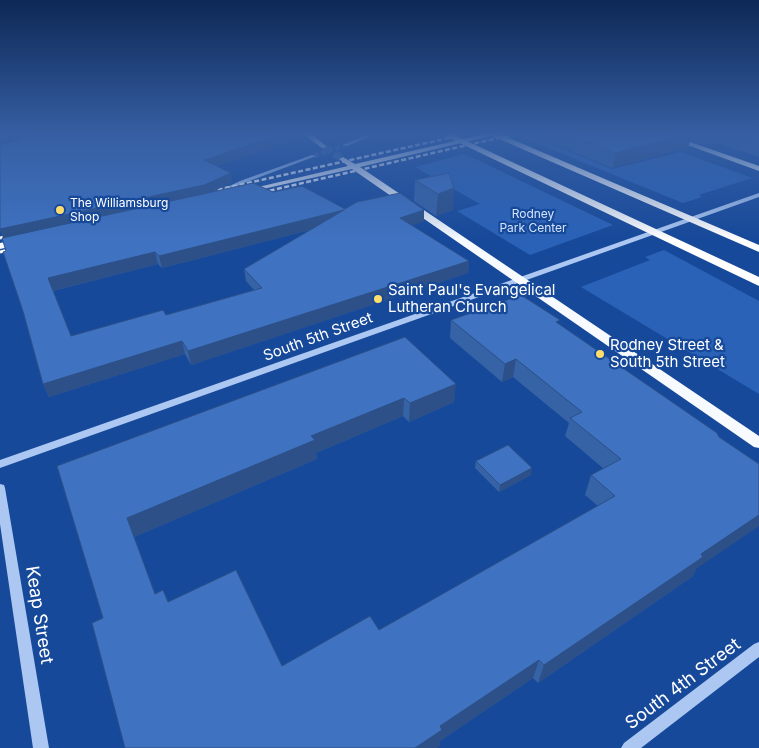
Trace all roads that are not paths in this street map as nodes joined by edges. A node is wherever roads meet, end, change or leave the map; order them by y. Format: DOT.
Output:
graph roads {
  1 [pos="275,170"];
  2 [pos="336,170"];
  3 [pos="360,170"];
  4 [pos="521,170"];
  5 [pos="574,170"];
  6 [pos="759,195"];
  7 [pos="210,198"];
  8 [pos="29,240"];
  9 [pos="0,246"];
  10 [pos="759,249"];
  11 [pos="520,280"];
  12 [pos="759,282"];
  13 [pos="759,443"];
  14 [pos="0,464"];
  15 [pos="0,488"];
  16 [pos="759,649"];
  17 [pos="41,748"];
  18 [pos="630,748"];
  1 -- 7 [label="street"];
  2 -- 7 [label="main road"];
  3 -- 11 [label="main road"];
  4 -- 12 [label="highway"];
  5 -- 10 [label="highway"];
  6 -- 11 [label="street, South 5th Street"];
  8 -- 9 [label="main road"];
  11 -- 13 [label="main road"];
  11 -- 14 [label="street, South 5th Street"];
  15 -- 17 [label="street, Keap Street"];
  16 -- 18 [label="street, South 4th Street"];
}
